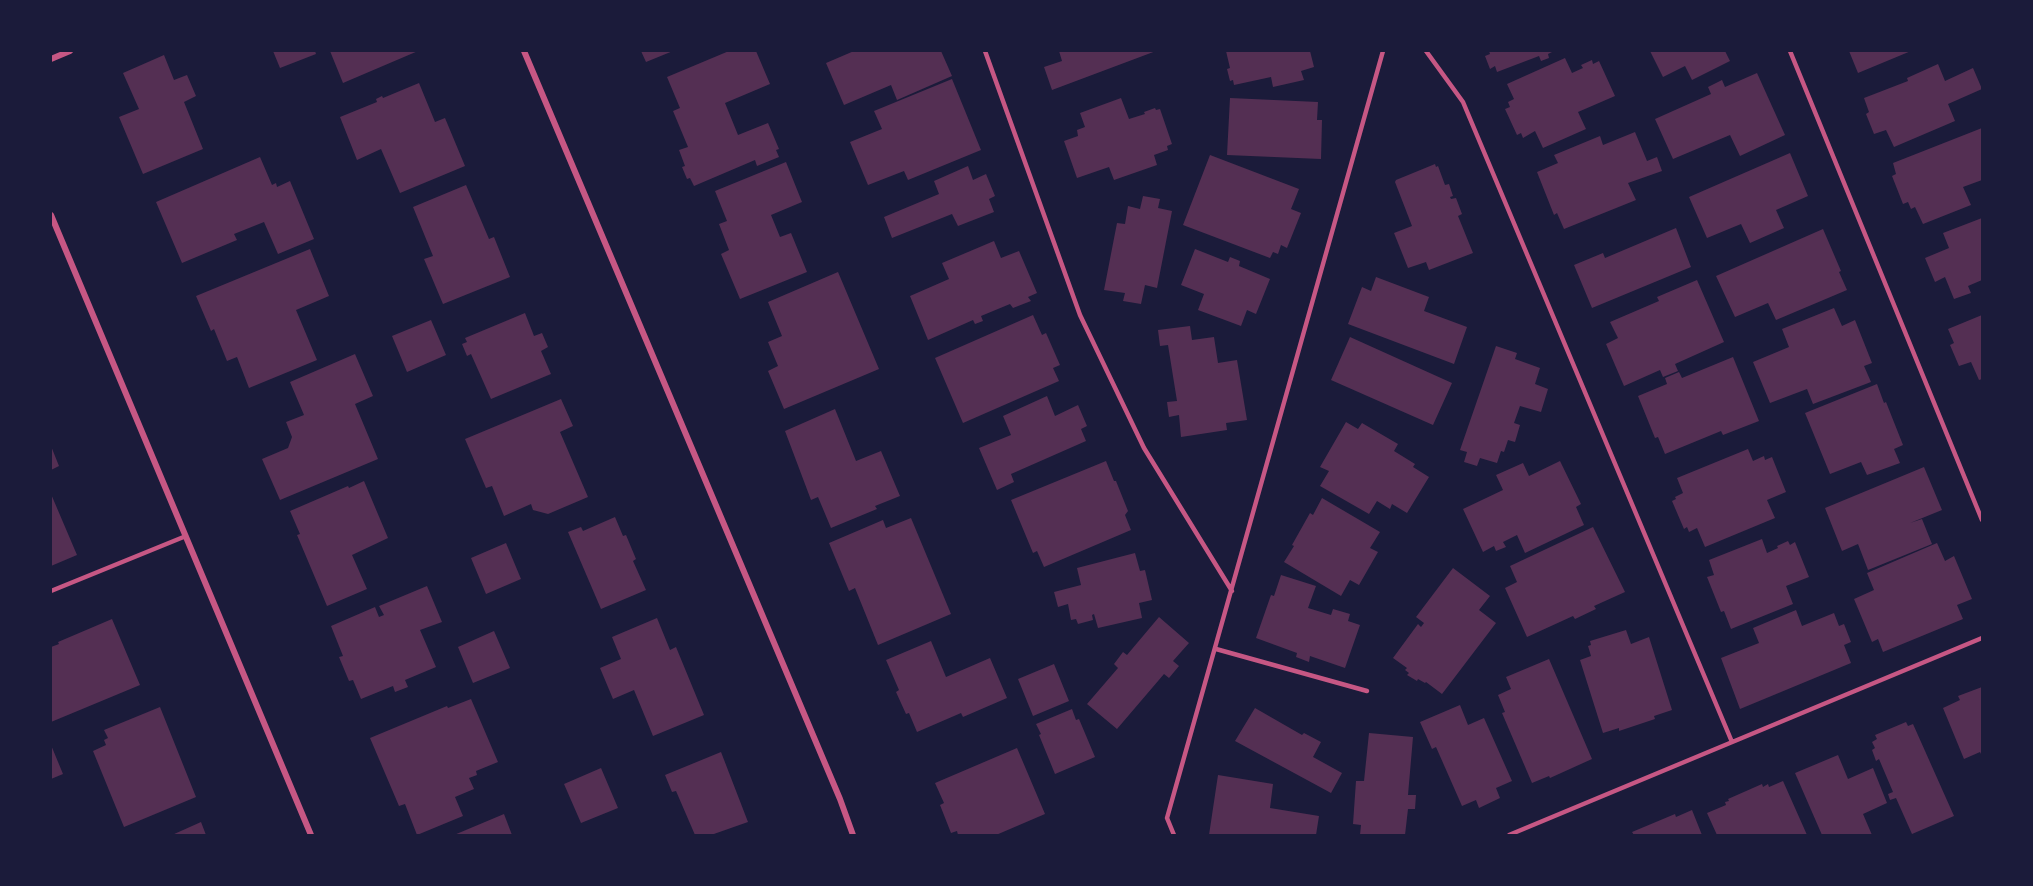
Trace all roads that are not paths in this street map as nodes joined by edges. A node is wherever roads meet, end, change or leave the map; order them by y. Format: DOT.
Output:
graph roads {
  1 [pos="70,51"];
  2 [pos="524,51"];
  3 [pos="985,51"];
  4 [pos="1383,51"];
  5 [pos="1426,51"];
  6 [pos="1790,51"];
  7 [pos="51,59"];
  8 [pos="51,215"];
  9 [pos="1982,520"];
  10 [pos="186,536"];
  11 [pos="51,591"];
  12 [pos="1232,591"];
  13 [pos="1982,638"];
  14 [pos="1215,649"];
  15 [pos="1367,691"];
  16 [pos="1732,742"];
  17 [pos="311,835"];
  18 [pos="853,835"];
  19 [pos="1174,835"];
  20 [pos="1509,835"];
  1 -- 7 [label="street"];
  2 -- 18 [label="street"];
  3 -- 12 [label="lane"];
  4 -- 12 [label="lane"];
  5 -- 16 [label="lane"];
  6 -- 9 [label="lane"];
  8 -- 10 [label="street"];
  10 -- 11 [label="lane"];
  10 -- 17 [label="street"];
  12 -- 14 [label="lane"];
  13 -- 16 [label="lane"];
  14 -- 15 [label="lane"];
  14 -- 19 [label="lane"];
  16 -- 20 [label="lane"];
}
